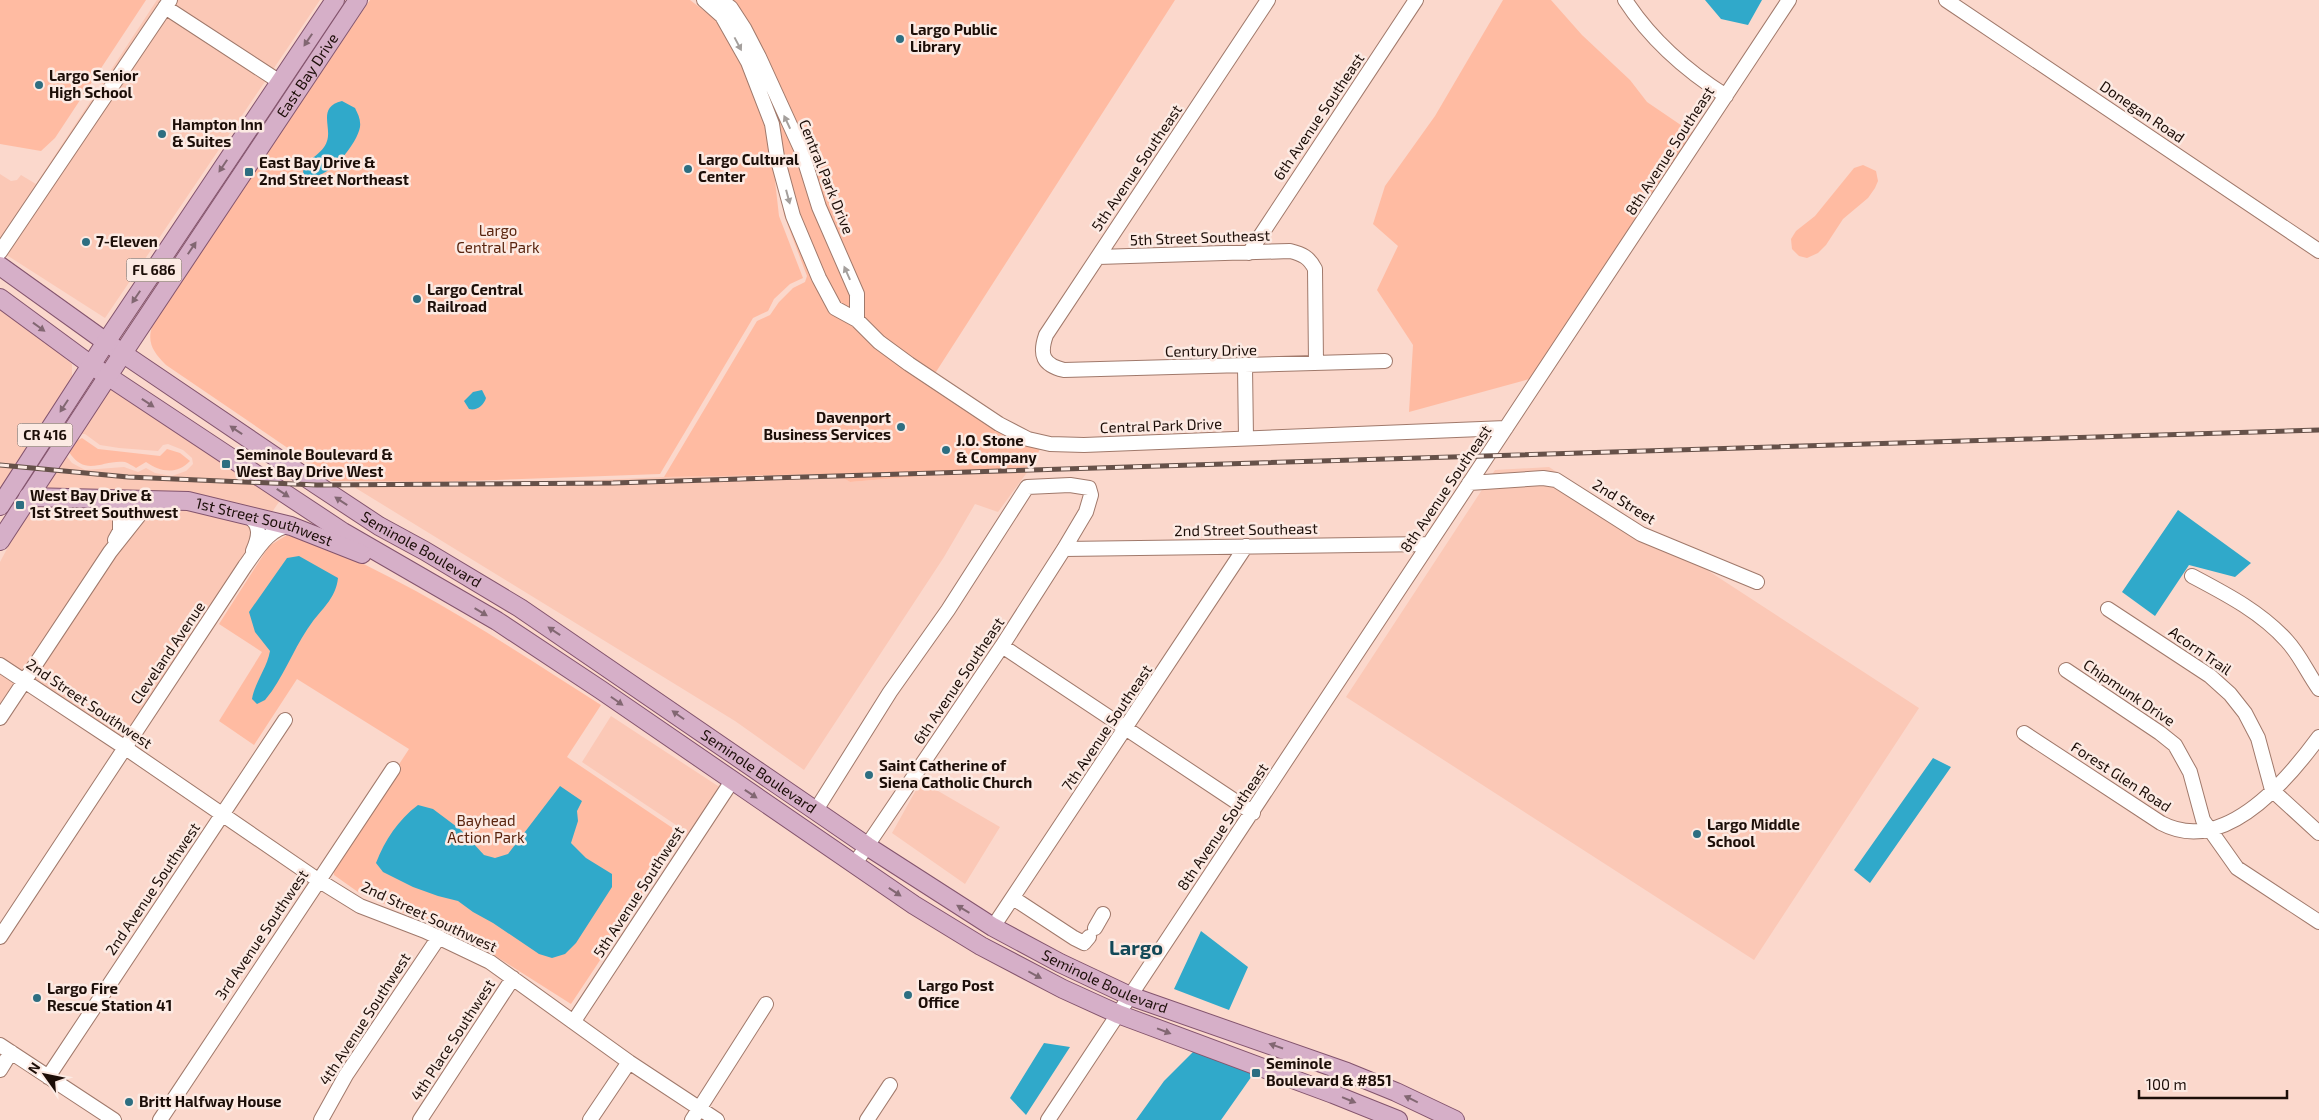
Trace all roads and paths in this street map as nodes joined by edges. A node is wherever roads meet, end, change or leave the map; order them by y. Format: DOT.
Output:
graph roads {
  1 [pos="335,0"];
  2 [pos="358,0"];
  3 [pos="704,0"];
  4 [pos="721,0"];
  5 [pos="1268,0"];
  6 [pos="1416,0"];
  7 [pos="1625,0"];
  8 [pos="1789,0"];
  9 [pos="1946,0"];
  10 [pos="168,3"];
  11 [pos="280,82"];
  12 [pos="1726,96"];
  13 [pos="2319,251"];
  14 [pos="0,252"];
  15 [pos="1249,253"];
  16 [pos="1098,257"];
  17 [pos="0,266"];
  18 [pos="0,298"];
  19 [pos="857,320"];
  20 [pos="106,342"];
  21 [pos="122,353"];
  22 [pos="1043,357"];
  23 [pos="1385,361"];
  24 [pos="1316,363"];
  25 [pos="91,365"];
  26 [pos="1244,367"];
  27 [pos="108,376"];
  28 [pos="1506,428"];
  29 [pos="1246,438"];
  30 [pos="1469,483"];
  31 [pos="28,497"];
  32 [pos="94,498"];
  33 [pos="152,499"];
  34 [pos="1,501"];
  35 [pos="248,516"];
  36 [pos="292,526"];
  37 [pos="0,527"];
  38 [pos="0,541"];
  39 [pos="1428,544"];
  40 [pos="1246,546"];
  41 [pos="1064,549"];
  42 [pos="110,552"];
  43 [pos="250,558"];
  44 [pos="403,566"];
  45 [pos="451,566"];
  46 [pos="2192,576"];
  47 [pos="1757,582"];
  48 [pos="440,587"];
  49 [pos="2108,609"];
  50 [pos="1002,646"];
  51 [pos="595,658"];
  52 [pos="0,665"];
  53 [pos="2066,670"];
  54 [pos="582,677"];
  55 [pos="24,681"];
  56 [pos="2319,689"];
  57 [pos="0,718"];
  58 [pos="285,720"];
  59 [pos="1127,729"];
  60 [pos="2024,732"];
  61 [pos="2319,737"];
  62 [pos="124,747"];
  63 [pos="747,763"];
  64 [pos="393,769"];
  65 [pos="732,781"];
  66 [pos="2272,790"];
  67 [pos="816,810"];
  68 [pos="1253,813"];
  69 [pos="223,814"];
  70 [pos="2210,830"];
  71 [pos="2319,833"];
  72 [pos="867,846"];
  73 [pos="854,865"];
  74 [pos="318,880"];
  75 [pos="1012,898"];
  76 [pos="1103,914"];
  77 [pos="2319,922"];
  78 [pos="993,927"];
  79 [pos="0,937"];
  80 [pos="439,937"];
  81 [pos="513,978"];
  82 [pos="1130,996"];
  83 [pos="766,1004"];
  84 [pos="1118,1014"];
  85 [pos="574,1021"];
  86 [pos="6,1049"];
  87 [pos="629,1062"];
  88 [pos="0,1070"];
  89 [pos="48,1077"];
  90 [pos="890,1085"];
  91 [pos="700,1108"];
  92 [pos="114,1120"];
  93 [pos="160,1120"];
  94 [pos="321,1120"];
  95 [pos="420,1120"];
  96 [pos="590,1120"];
  97 [pos="692,1120"];
  98 [pos="717,1120"];
  99 [pos="867,1120"];
  100 [pos="1048,1120"];
  101 [pos="1398,1120"];
  102 [pos="1455,1120"];
  1 -- 11 [label="main road, East Bay Drive / FL 686, one-way"];
  21 -- 2 [label="main road, East Bay Drive / FL 686, one-way"];
  3 -- 19 [label="street, Central Park Drive, one-way"];
  19 -- 4 [label="street, Central Park Drive, one-way"];
  5 -- 16 [label="street, 5th Avenue Southeast"];
  6 -- 15 [label="street, 6th Avenue Southeast"];
  7 -- 12 [label="street"];
  8 -- 12 [label="street, 8th Avenue Southeast"];
  9 -- 13 [label="street, Donegan Road"];
  10 -- 11 [label="street"];
  10 -- 14 [label="street"];
  11 -- 20 [label="main road, East Bay Drive / FL 686, one-way"];
  12 -- 28 [label="street, 8th Avenue Southeast"];
  15 -- 16 [label="street, 5th Street Southeast"];
  15 -- 24 [label="street, 5th Street Southeast"];
  16 -- 22 [label="street, 5th Avenue Southeast"];
  17 -- 20 [label="main road, Seminole Boulevard"];
  18 -- 25 [label="main road, Seminole Boulevard, one-way"];
  19 -- 29 [label="street, Central Park Drive"];
  20 -- 21 [label="main road, Seminole Boulevard"];
  20 -- 25 [label="main road, East Bay Drive / FL 686"];
  21 -- 27 [label="main road, East Bay Drive / FL 686"];
  45 -- 21 [label="main road, Seminole Boulevard, one-way"];
  22 -- 26 [label="street, Century Drive"];
  23 -- 24 [label="street, Century Drive"];
  24 -- 26 [label="street, Century Drive"];
  25 -- 27 [label="main road, Seminole Boulevard"];
  25 -- 34 [label="main road, CR 416, one-way"];
  26 -- 29 [label="street"];
  27 -- 31 [label="main road, CR 416"];
  27 -- 44 [label="main road, Seminole Boulevard, one-way"];
  28 -- 29 [label="street, Central Park Drive"];
  28 -- 30 [label="street, 8th Avenue Southeast"];
  30 -- 39 [label="street, 8th Avenue Southeast"];
  30 -- 47 [label="street, 2nd Street"];
  31 -- 32 [label="main road, 1st Street Southwest"];
  31 -- 38 [label="main road, CR 416"];
  32 -- 33 [label="main road, 1st Street Southwest"];
  32 -- 42 [label="street"];
  33 -- 35 [label="main road, 1st Street Southwest"];
  33 -- 42 [label="street"];
  34 -- 37 [label="main road"];
  35 -- 36 [label="main road, 1st Street Southwest"];
  35 -- 43 [label="street"];
  36 -- 43 [label="street, Cleveland Avenue"];
  36 -- 44 [label="main road, 1st Street Southwest"];
  39 -- 40 [label="street, 2nd Street Southeast"];
  39 -- 68 [label="street, 8th Avenue Southeast"];
  40 -- 41 [label="street, 2nd Street Southeast"];
  40 -- 59 [label="street, 7th Avenue Southeast"];
  41 -- 50 [label="street, 6th Avenue Southeast"];
  41 -- 67 [label="street, 6th Avenue Southeast"];
  42 -- 55 [label="street"];
  43 -- 62 [label="street, Cleveland Avenue"];
  44 -- 48 [label="main road, Seminole Boulevard"];
  45 -- 48 [label="main road"];
  51 -- 45 [label="main road, Seminole Boulevard, one-way"];
  46 -- 56 [label="street"];
  48 -- 54 [label="main road, Seminole Boulevard, one-way"];
  49 -- 66 [label="street, Acorn Trail"];
  50 -- 59 [label="street"];
  50 -- 72 [label="street, 6th Avenue Southeast"];
  51 -- 54 [label="main road"];
  63 -- 51 [label="main road, Seminole Boulevard, one-way"];
  52 -- 55 [label="street, 2nd Street Southwest"];
  53 -- 70 [label="street, Chipmunk Drive"];
  54 -- 65 [label="main road, Seminole Boulevard, one-way"];
  55 -- 57 [label="street"];
  55 -- 62 [label="street, 2nd Street Southwest"];
  58 -- 69 [label="street, 2nd Avenue Southwest"];
  59 -- 68 [label="street"];
  59 -- 75 [label="street, 7th Avenue Southeast"];
  60 -- 70 [label="street, Forest Glen Road"];
  61 -- 66 [label="street, Forest Glen Road"];
  62 -- 69 [label="street, 2nd Street Southwest"];
  62 -- 79 [label="street, Cleveland Avenue"];
  63 -- 65 [label="main road"];
  63 -- 67 [label="main road, Seminole Boulevard"];
  64 -- 74 [label="street, 3rd Avenue Southwest"];
  65 -- 73 [label="main road, Seminole Boulevard, one-way"];
  65 -- 85 [label="street, 5th Avenue Southwest"];
  66 -- 70 [label="street, Forest Glen Road"];
  66 -- 71 [label="street"];
  67 -- 72 [label="main road, Seminole Boulevard"];
  68 -- 82 [label="street, 8th Avenue Southeast"];
  69 -- 74 [label="street, 2nd Street Southwest"];
  69 -- 89 [label="street, 2nd Avenue Southwest"];
  70 -- 77 [label="street, Chipmunk Drive"];
  72 -- 73 [label="street, 6th Avenue Southeast"];
  78 -- 72 [label="main road, Seminole Boulevard, one-way"];
  73 -- 84 [label="main road, Seminole Boulevard, one-way"];
  74 -- 80 [label="street, 2nd Street Southwest"];
  74 -- 93 [label="street, 3rd Avenue Southwest"];
  75 -- 76 [label="street"];
  75 -- 78 [label="street, 7th Avenue Southeast"];
  78 -- 82 [label="main road, Seminole Boulevard"];
  80 -- 81 [label="street, 2nd Street Southwest"];
  80 -- 94 [label="street, 4th Avenue Southwest"];
  81 -- 85 [label="street, 2nd Street Southwest"];
  81 -- 95 [label="street, 4th Place Southwest"];
  82 -- 84 [label="street, 8th Avenue Southeast"];
  102 -- 82 [label="main road, Seminole Boulevard, one-way"];
  83 -- 91 [label="street"];
  84 -- 100 [label="street, 8th Avenue Southeast"];
  84 -- 101 [label="main road, Seminole Boulevard, one-way"];
  85 -- 87 [label="street, 2nd Street Southwest"];
  86 -- 88 [label="street"];
  86 -- 89 [label="street"];
  87 -- 91 [label="street, 2nd Street Southwest"];
  87 -- 96 [label="street"];
  89 -- 92 [label="street"];
  90 -- 99 [label="street"];
  91 -- 97 [label="street"];
  91 -- 98 [label="street, 2nd Street Southwest"];
}
